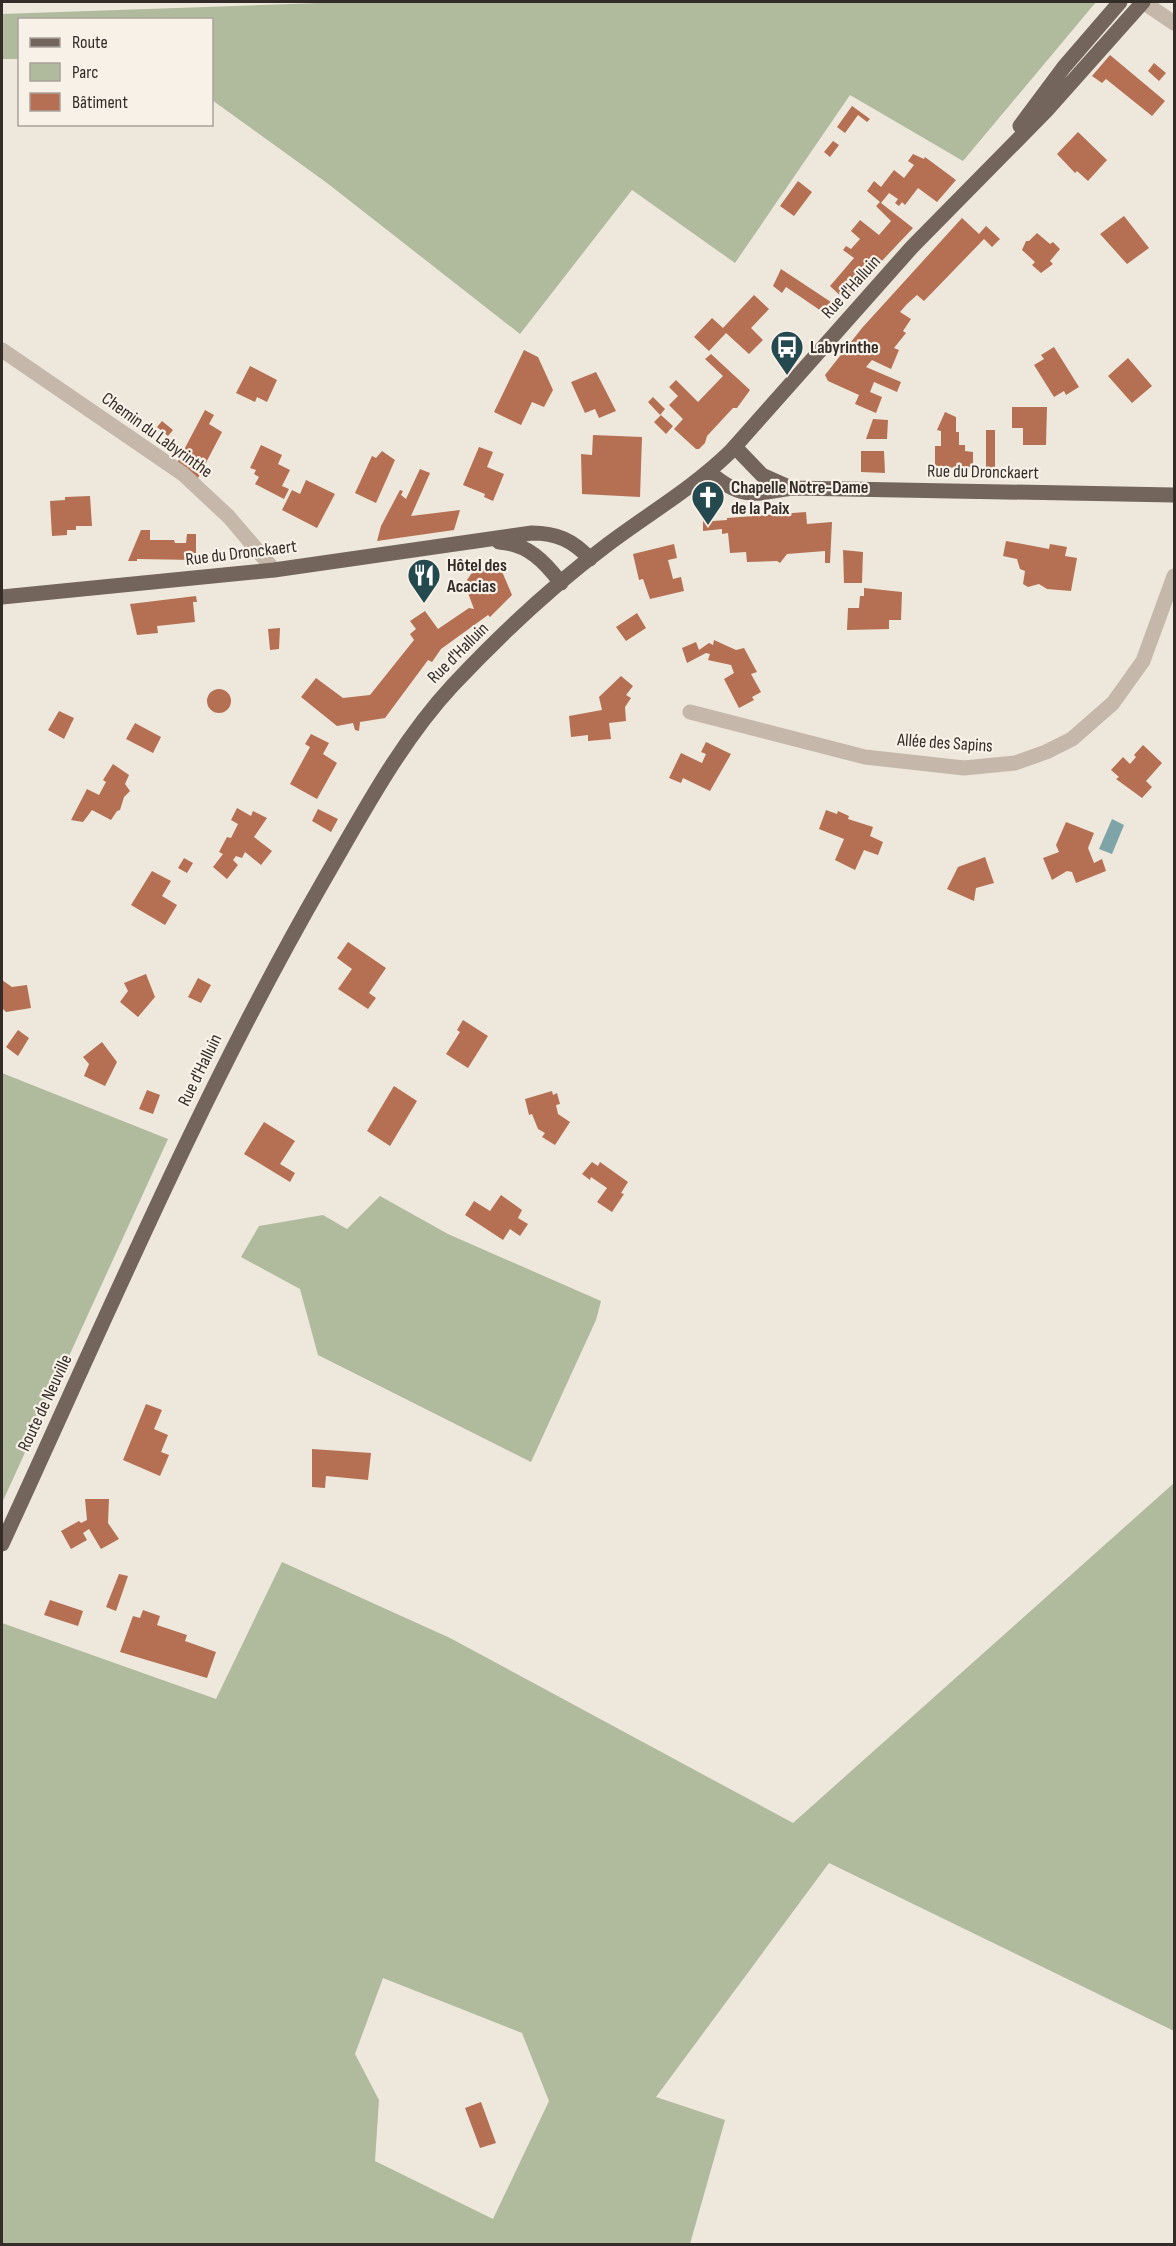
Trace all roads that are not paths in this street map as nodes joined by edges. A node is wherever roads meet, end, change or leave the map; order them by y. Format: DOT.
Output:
graph roads {
  1 [pos="1120,2"];
  2 [pos="1143,2"];
  3 [pos="1174,23"];
  4 [pos="978,178"];
  5 [pos="2,350"];
  6 [pos="735,447"];
  7 [pos="709,472"];
  8 [pos="792,488"];
  9 [pos="1174,495"];
  10 [pos="484,542"];
  11 [pos="590,559"];
  12 [pos="274,570"];
  13 [pos="1174,576"];
  14 [pos="561,584"];
  15 [pos="2,597"];
  16 [pos="690,712"];
  17 [pos="125,1279"];
  18 [pos="2,1544"];
  1 -- 4 [label="main road, Rue d'Halluin"];
  2 -- 3 [label="street"];
  2 -- 4 [label="main road, Rue d'Halluin"];
  4 -- 6 [label="main road, Rue d'Halluin"];
  5 -- 12 [label="street, Chemin du Labyrinthe"];
  6 -- 7 [label="main road, Rue d'Halluin"];
  6 -- 8 [label="main road, Rue du Dronckaert"];
  7 -- 8 [label="main road, Rue du Dronckaert"];
  7 -- 11 [label="main road, Rue d'Halluin"];
  8 -- 9 [label="main road, Rue du Dronckaert"];
  10 -- 11 [label="main road, Rue du Dronckaert"];
  10 -- 12 [label="main road, Rue du Dronckaert"];
  10 -- 14 [label="main road, Rue du Dronckaert"];
  11 -- 14 [label="main road, Rue d'Halluin"];
  12 -- 15 [label="main road, Rue du Dronckaert"];
  13 -- 16 [label="street, Allée des Sapins"];
  14 -- 17 [label="main road, Rue d'Halluin"];
  17 -- 18 [label="main road, Route de Neuville"];
}
